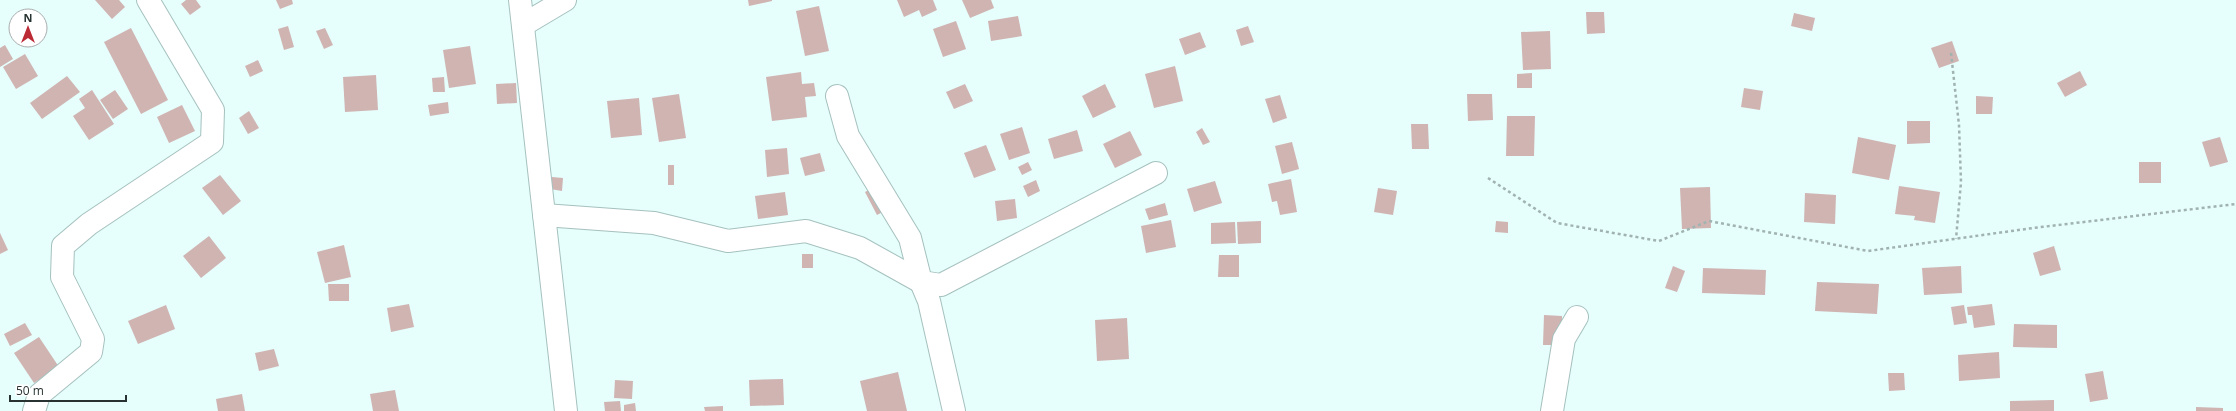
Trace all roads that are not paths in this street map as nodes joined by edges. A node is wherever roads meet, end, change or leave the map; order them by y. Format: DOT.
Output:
graph roads {
  1 [pos="148,0"];
  2 [pos="520,0"];
  3 [pos="565,0"];
  4 [pos="523,25"];
  5 [pos="837,96"];
  6 [pos="1156,172"];
  7 [pos="544,215"];
  8 [pos="921,282"];
  9 [pos="1577,318"];
  10 [pos="34,411"];
  11 [pos="566,411"];
  12 [pos="954,411"];
  13 [pos="1552,411"];
  1 -- 10 [label="street"];
  2 -- 4 [label="street"];
  3 -- 4 [label="street"];
  4 -- 7 [label="street"];
  5 -- 8 [label="street"];
  6 -- 8 [label="street"];
  7 -- 8 [label="street"];
  7 -- 11 [label="street"];
  8 -- 12 [label="street"];
  9 -- 13 [label="street"];
}
